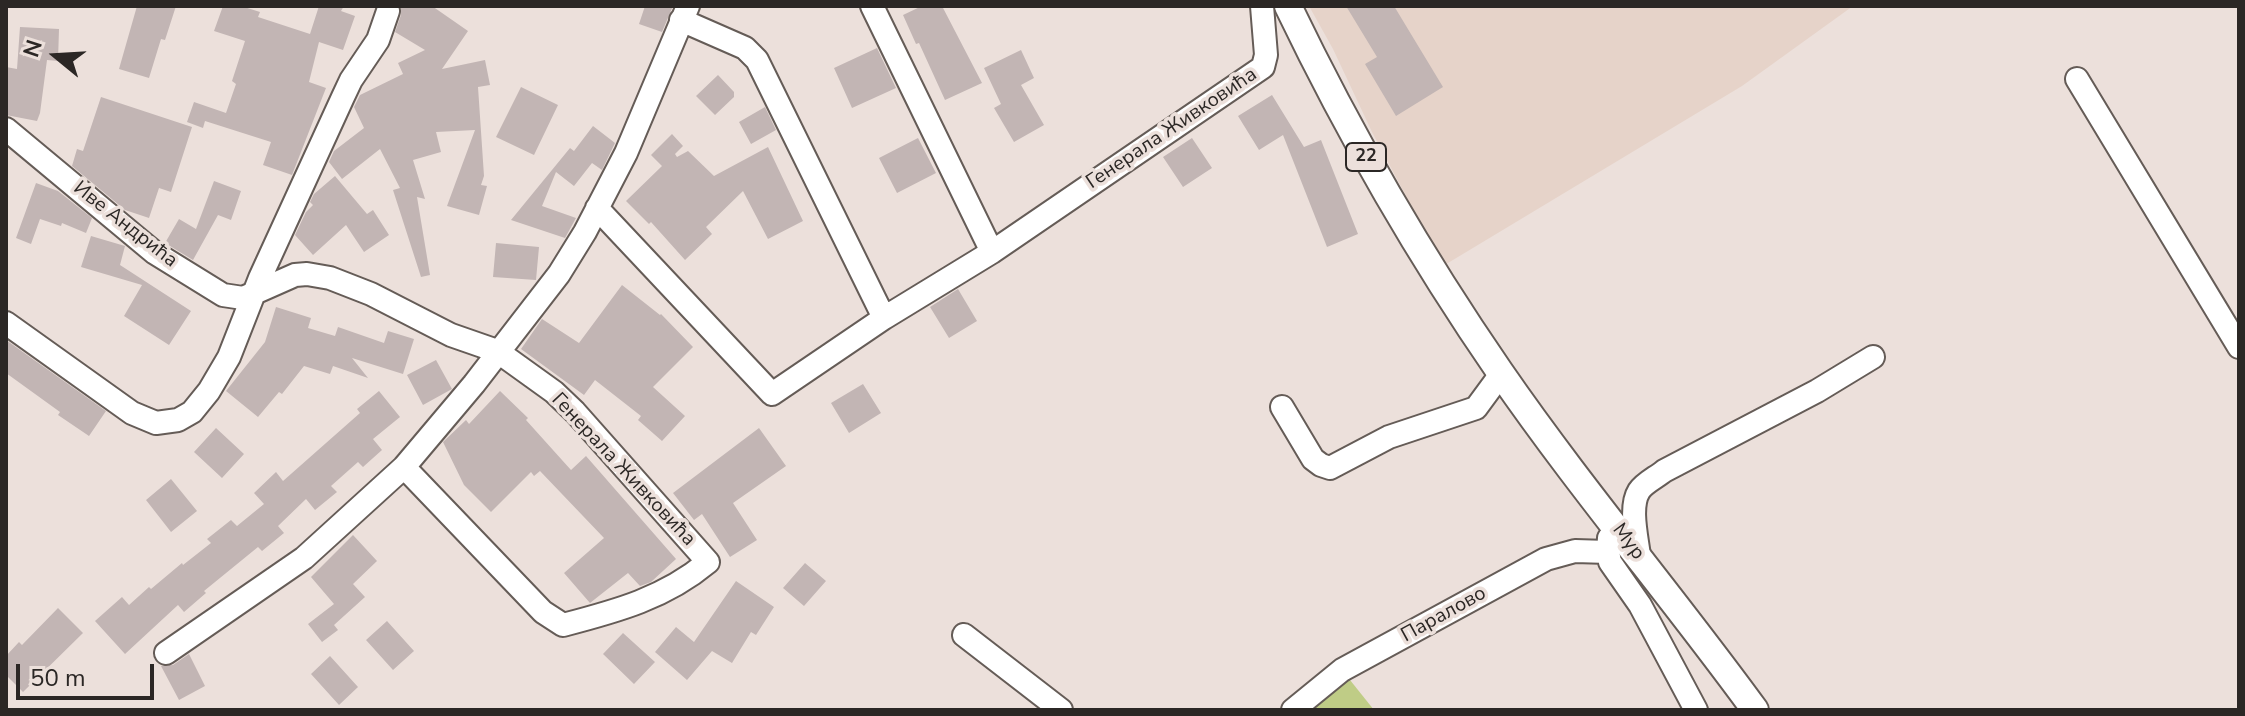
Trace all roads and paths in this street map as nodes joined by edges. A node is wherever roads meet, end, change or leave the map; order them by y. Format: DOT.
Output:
graph roads {
  1 [pos="872,6"];
  2 [pos="1262,6"];
  3 [pos="1288,6"];
  4 [pos="388,11"];
  5 [pos="684,13"];
  6 [pos="2077,79"];
  7 [pos="6,129"];
  8 [pos="597,208"];
  9 [pos="992,252"];
  10 [pos="254,295"];
  11 [pos="884,318"];
  12 [pos="6,323"];
  13 [pos="2239,347"];
  14 [pos="497,351"];
  15 [pos="1873,357"];
  16 [pos="1501,374"];
  17 [pos="1282,407"];
  18 [pos="404,467"];
  19 [pos="1616,527"];
  20 [pos="1608,552"];
  21 [pos="1639,556"];
  22 [pos="964,635"];
  23 [pos="166,653"];
  24 [pos="1061,710"];
  25 [pos="1293,710"];
  26 [pos="1696,710"];
  27 [pos="1755,710"];
  1 -- 9 [label="street"];
  2 -- 9 [label="street, Генерала Живковића"];
  3 -- 16 [label="main road, Мур / 22"];
  4 -- 10 [label="street"];
  5 -- 8 [label="street"];
  5 -- 11 [label="street"];
  6 -- 13 [label="street"];
  7 -- 10 [label="street, Иве Андрића"];
  8 -- 11 [label="street, Генерала Живковића"];
  8 -- 14 [label="street"];
  9 -- 11 [label="street, Генерала Живковића"];
  10 -- 12 [label="street"];
  10 -- 14 [label="street, Генерала Живковића"];
  14 -- 18 [label="street"];
  14 -- 18 [label="street, Генерала Живковића"];
  15 -- 21 [label="street"];
  16 -- 17 [label="street"];
  16 -- 19 [label="main road, Мур / 22"];
  18 -- 23 [label="street"];
  19 -- 20 [label="street"];
  19 -- 21 [label="main road, Мур / 22"];
  20 -- 25 [label="street, Паралово"];
  20 -- 26 [label="street"];
  21 -- 27 [label="main road, Мур / 22"];
  22 -- 24 [label="street"];
}
